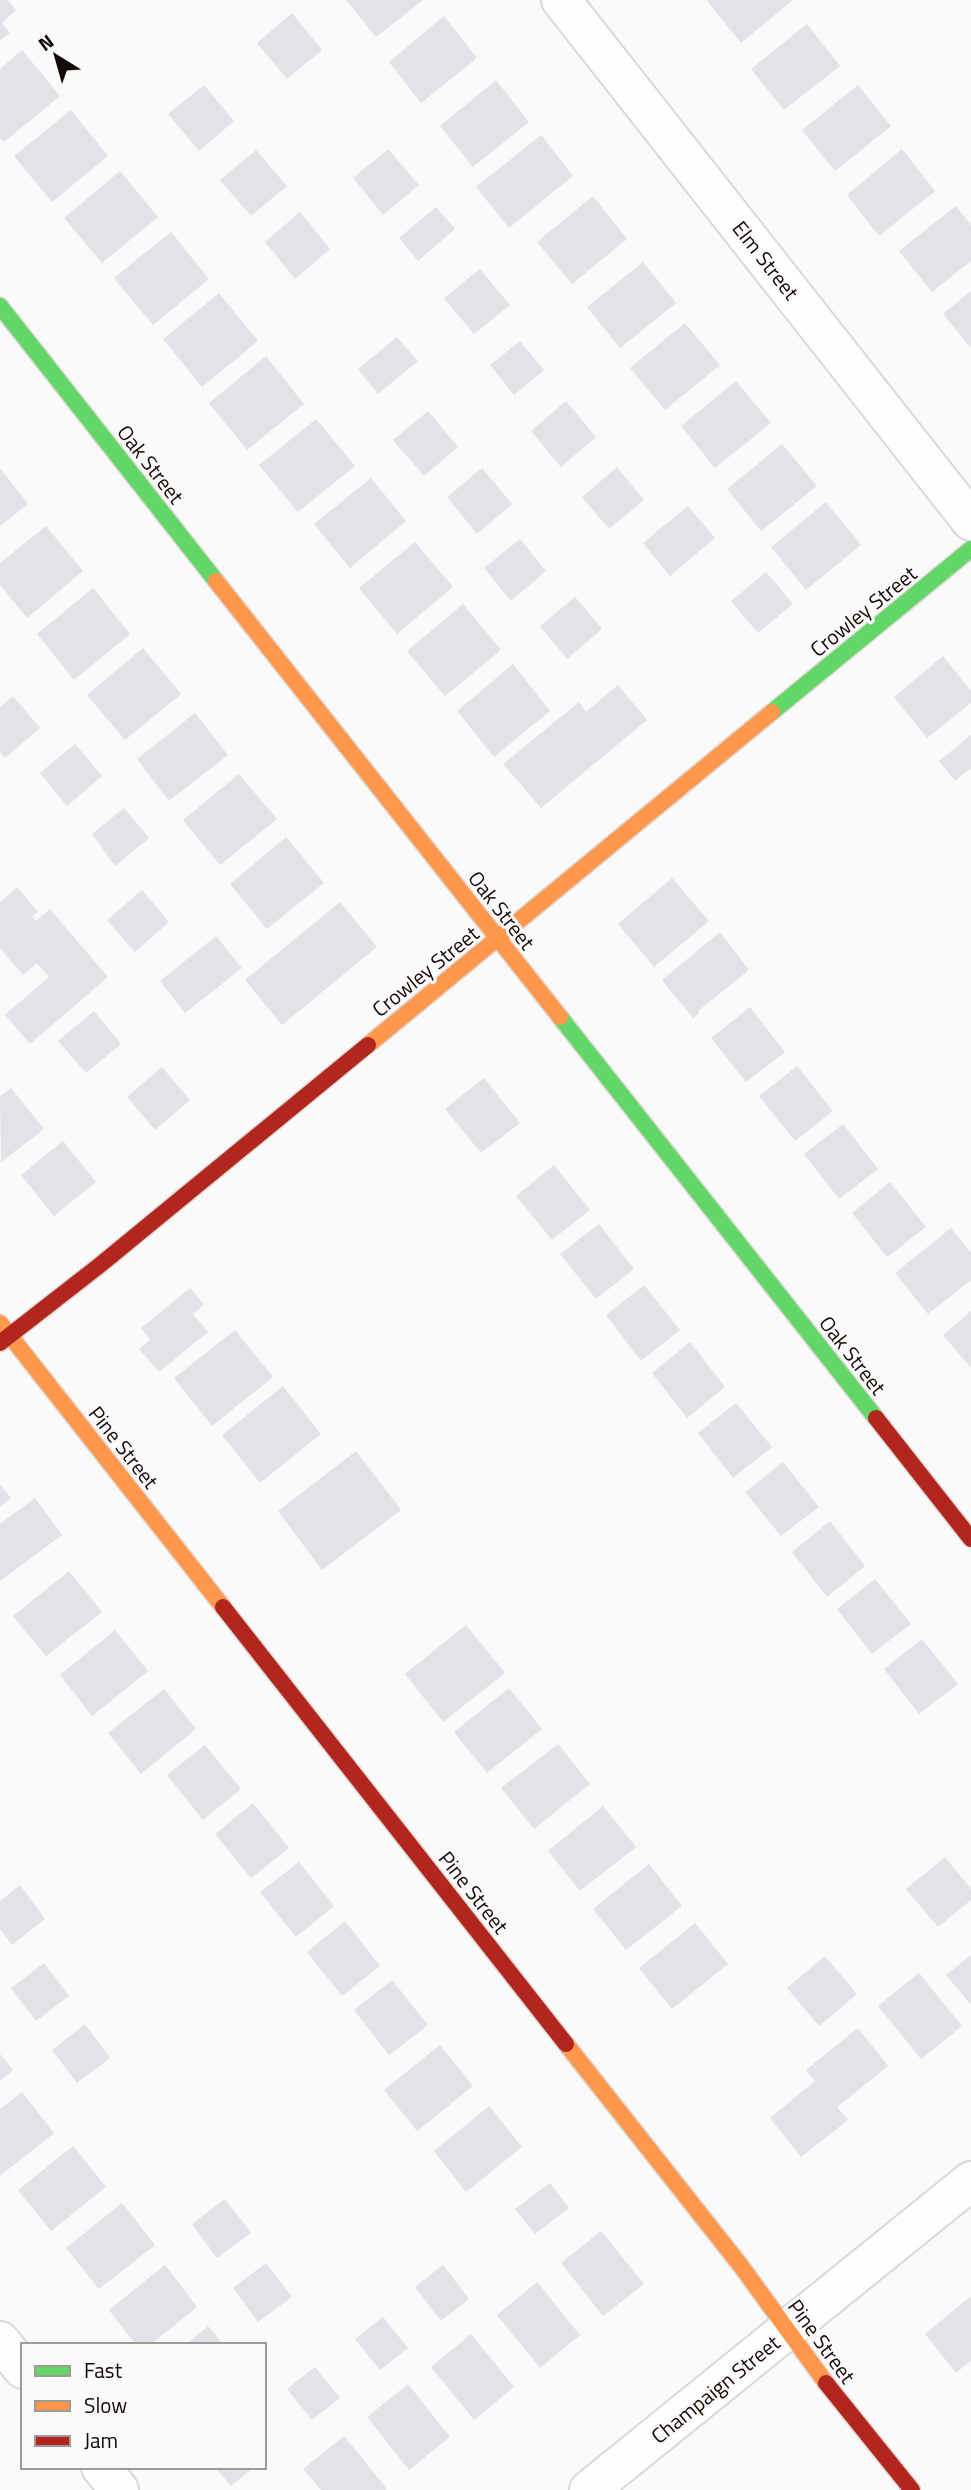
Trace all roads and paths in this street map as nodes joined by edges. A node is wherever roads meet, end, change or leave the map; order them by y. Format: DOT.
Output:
graph roads {
  1 [pos="561,0"];
  2 [pos="0,306"];
  3 [pos="971,521"];
  4 [pos="971,549"];
  5 [pos="497,938"];
  6 [pos="3,1334"];
  7 [pos="971,1539"];
  8 [pos="971,2181"];
  9 [pos="788,2330"];
  10 [pos="0,2341"];
  11 [pos="21,2367"];
  12 [pos="103,2469"];
  13 [pos="119,2490"];
  14 [pos="589,2490"];
  15 [pos="912,2490"];
  1 -- 3 [label="street, Elm Street"];
  2 -- 5 [label="street, Oak Street"];
  4 -- 5 [label="street, Crowley Street"];
  5 -- 6 [label="street, Crowley Street"];
  5 -- 7 [label="street, Oak Street"];
  6 -- 9 [label="street, Pine Street"];
  8 -- 9 [label="street, Champaign Street"];
  9 -- 14 [label="street, Champaign Street"];
  9 -- 15 [label="street, Pine Street"];
  10 -- 11 [label="street"];
  12 -- 13 [label="street"];
}
